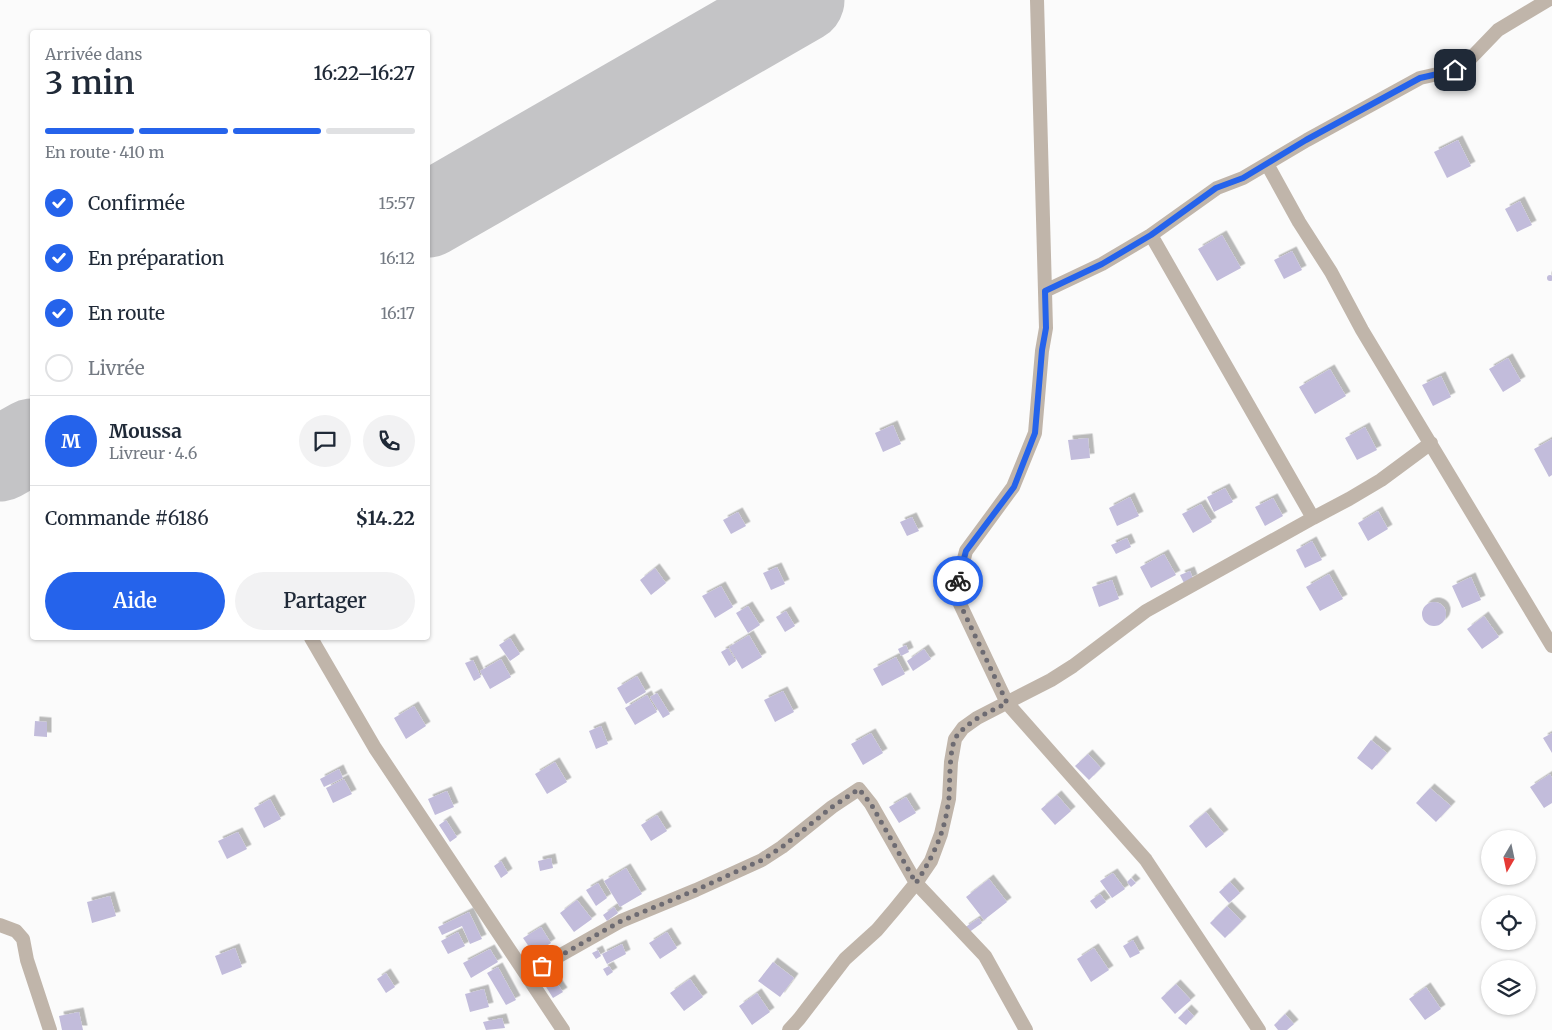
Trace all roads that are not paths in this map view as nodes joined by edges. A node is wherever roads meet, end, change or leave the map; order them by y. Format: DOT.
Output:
graph roads {
  1 [pos="1037,0"];
  2 [pos="1548,0"];
  3 [pos="1266,164"];
  4 [pos="1151,235"];
  5 [pos="1045,291"];
  6 [pos="1430,443"];
  7 [pos="1313,518"];
  8 [pos="313,640"];
  9 [pos="1552,646"];
  10 [pos="1007,703"];
  11 [pos="916,883"];
  12 [pos="0,925"];
  13 [pos="526,974"];
  14 [pos="50,1030"];
  15 [pos="563,1030"];
  16 [pos="789,1030"];
  17 [pos="1026,1030"];
  18 [pos="1259,1030"];
  1 -- 5 [label="street"];
  2 -- 3 [label="street"];
  3 -- 4 [label="street"];
  3 -- 6 [label="street"];
  4 -- 5 [label="street"];
  4 -- 7 [label="street"];
  5 -- 10 [label="street"];
  6 -- 7 [label="street"];
  6 -- 9 [label="street"];
  7 -- 10 [label="street"];
  8 -- 13 [label="street"];
  10 -- 11 [label="street"];
  10 -- 18 [label="street"];
  11 -- 13 [label="street"];
  11 -- 16 [label="street"];
  11 -- 17 [label="street"];
  12 -- 14 [label="street"];
  13 -- 15 [label="street"];
}
